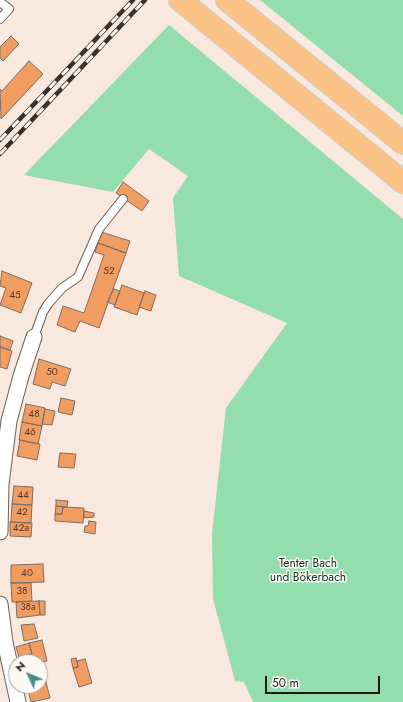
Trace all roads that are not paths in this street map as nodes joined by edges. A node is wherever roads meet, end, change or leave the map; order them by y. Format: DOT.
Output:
graph roads {
  1 [pos="180,0"];
  2 [pos="227,0"];
  3 [pos="0,2"];
  4 [pos="0,19"];
  5 [pos="403,143"];
  6 [pos="403,182"];
  7 [pos="123,199"];
  8 [pos="34,337"];
  9 [pos="0,532"];
  10 [pos="0,604"];
  11 [pos="18,702"];
  1 -- 6 [label="highway"];
  2 -- 5 [label="highway"];
  3 -- 4 [label="lane"];
  7 -- 8 [label="lane"];
  8 -- 9 [label="street"];
  10 -- 11 [label="street"];
}
